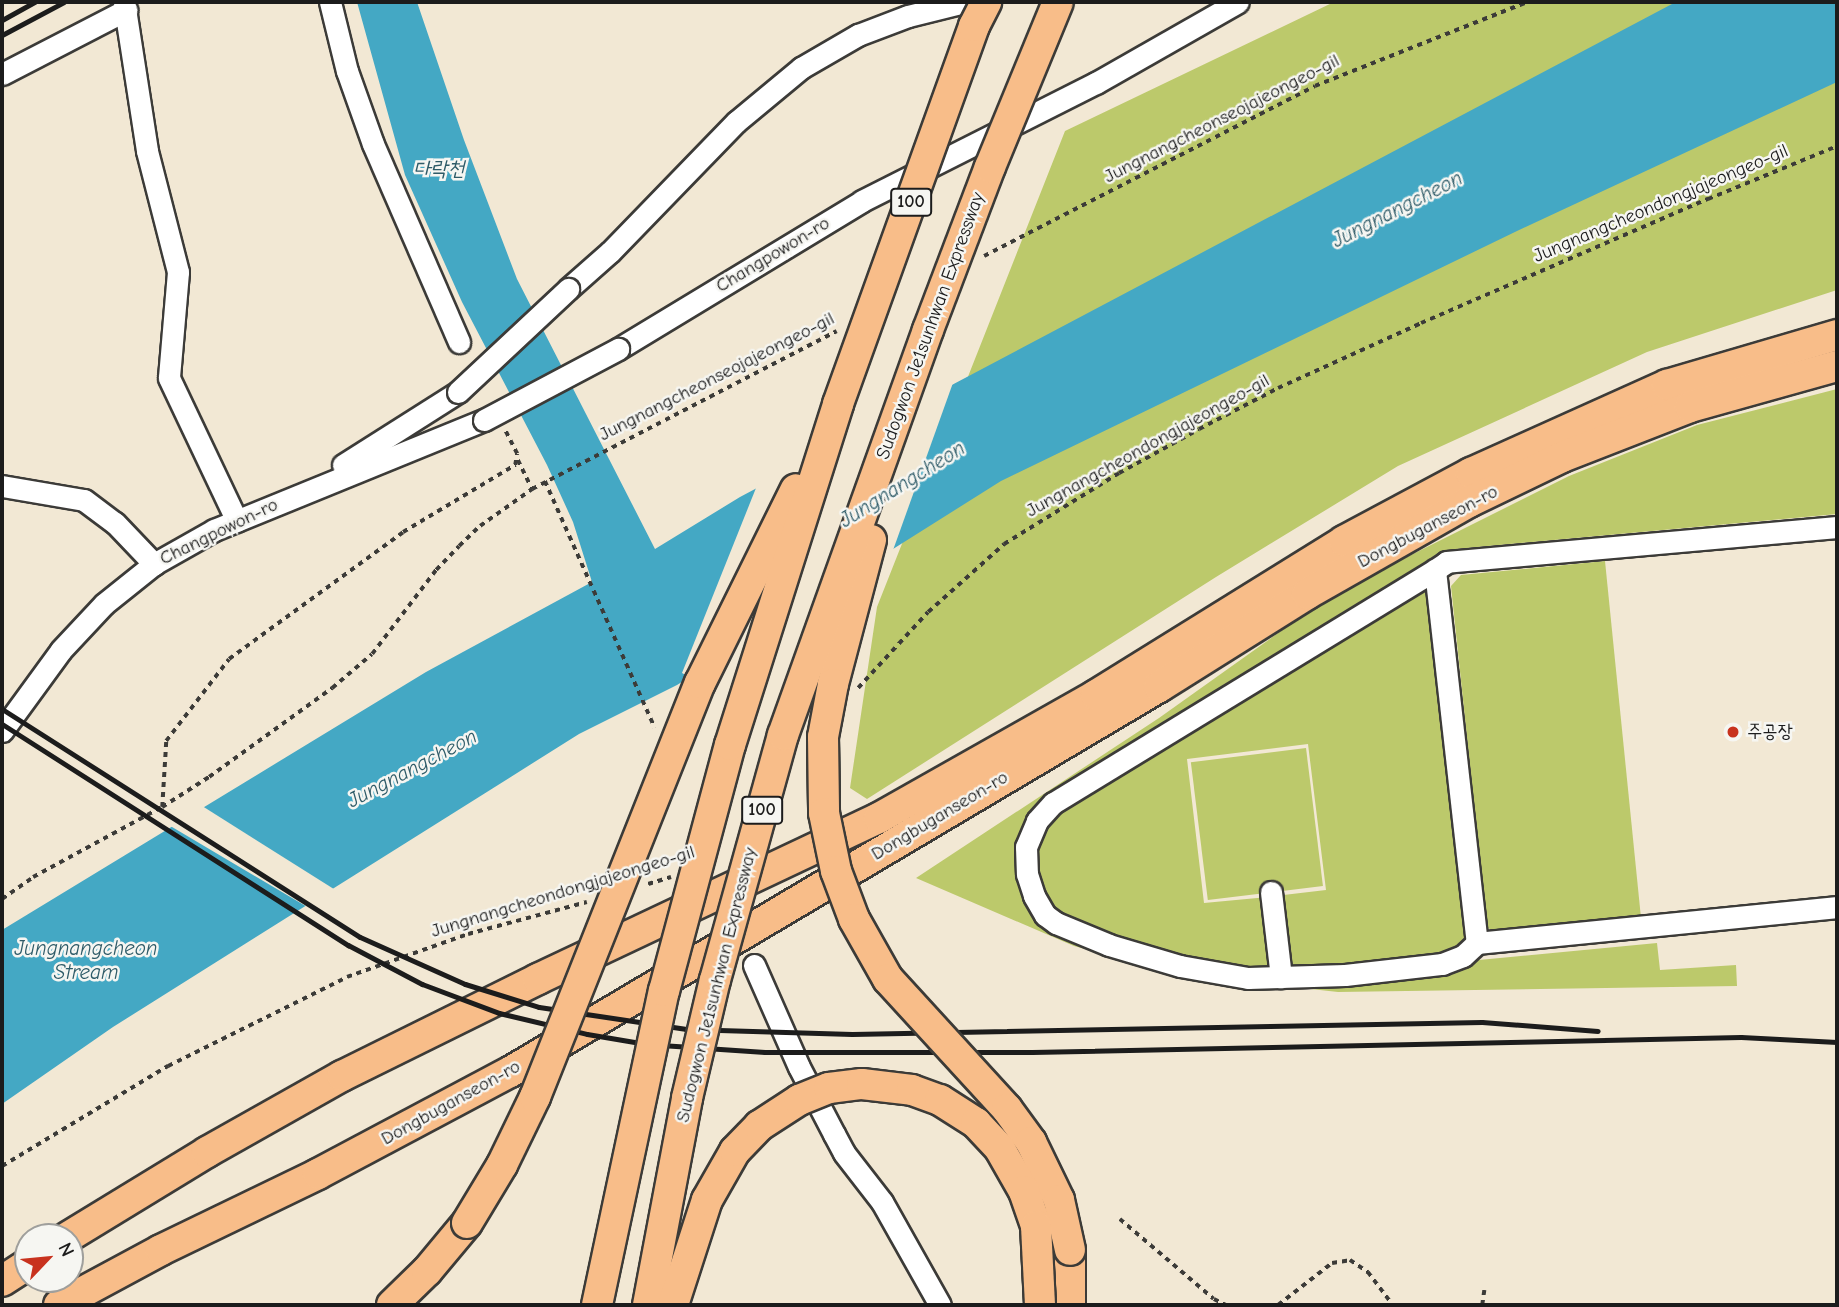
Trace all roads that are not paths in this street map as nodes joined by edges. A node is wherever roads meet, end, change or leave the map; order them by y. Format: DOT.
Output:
graph roads {
  1 [pos="330,2"];
  2 [pos="965,2"];
  3 [pos="986,2"];
  4 [pos="1058,2"];
  5 [pos="1238,2"];
  6 [pos="126,4"];
  7 [pos="2,74"];
  8 [pos="928,330"];
  9 [pos="1837,335"];
  10 [pos="459,341"];
  11 [pos="1837,366"];
  12 [pos="838,404"];
  13 [pos="2,486"];
  14 [pos="300,492"];
  15 [pos="237,521"];
  16 [pos="1837,527"];
  17 [pos="154,564"];
  18 [pos="1435,570"];
  19 [pos="2,731"];
  20 [pos="1271,892"];
  21 [pos="1837,907"];
  22 [pos="1477,943"];
  23 [pos="754,965"];
  24 [pos="1281,977"];
  25 [pos="84,1227"];
  26 [pos="59,1305"];
  27 [pos="392,1305"];
  28 [pos="597,1305"];
  29 [pos="648,1305"];
  30 [pos="673,1305"];
  31 [pos="940,1305"];
  32 [pos="1040,1305"];
  33 [pos="1070,1305"];
  1 -- 10 [label="street"];
  2 -- 14 [label="street, Changpowon-ro, bridge"];
  3 -- 12 [label="highway, 100, bridge"];
  4 -- 8 [label="highway, Sudogwon Je1sunhwan Expressway / 100, bridge"];
  5 -- 14 [label="street, Changpowon-ro, bridge"];
  6 -- 7 [label="street"];
  6 -- 15 [label="street"];
  8 -- 29 [label="highway, Sudogwon Je1sunhwan Expressway / 100, bridge"];
  8 -- 33 [label="highway, bridge"];
  9 -- 25 [label="highway, Dongbuganseon-ro"];
  11 -- 26 [label="highway, Dongbuganseon-ro"];
  12 -- 27 [label="highway, bridge"];
  12 -- 28 [label="highway, 100, bridge"];
  13 -- 17 [label="street"];
  14 -- 15 [label="street, Changpowon-ro"];
  15 -- 17 [label="street, Changpowon-ro"];
  16 -- 18 [label="street"];
  17 -- 19 [label="street, Changpowon-ro"];
  18 -- 22 [label="street"];
  18 -- 24 [label="street"];
  20 -- 24 [label="street"];
  21 -- 22 [label="street"];
  22 -- 24 [label="street"];
  23 -- 31 [label="street"];
  30 -- 32 [label="highway, bridge"];
}
